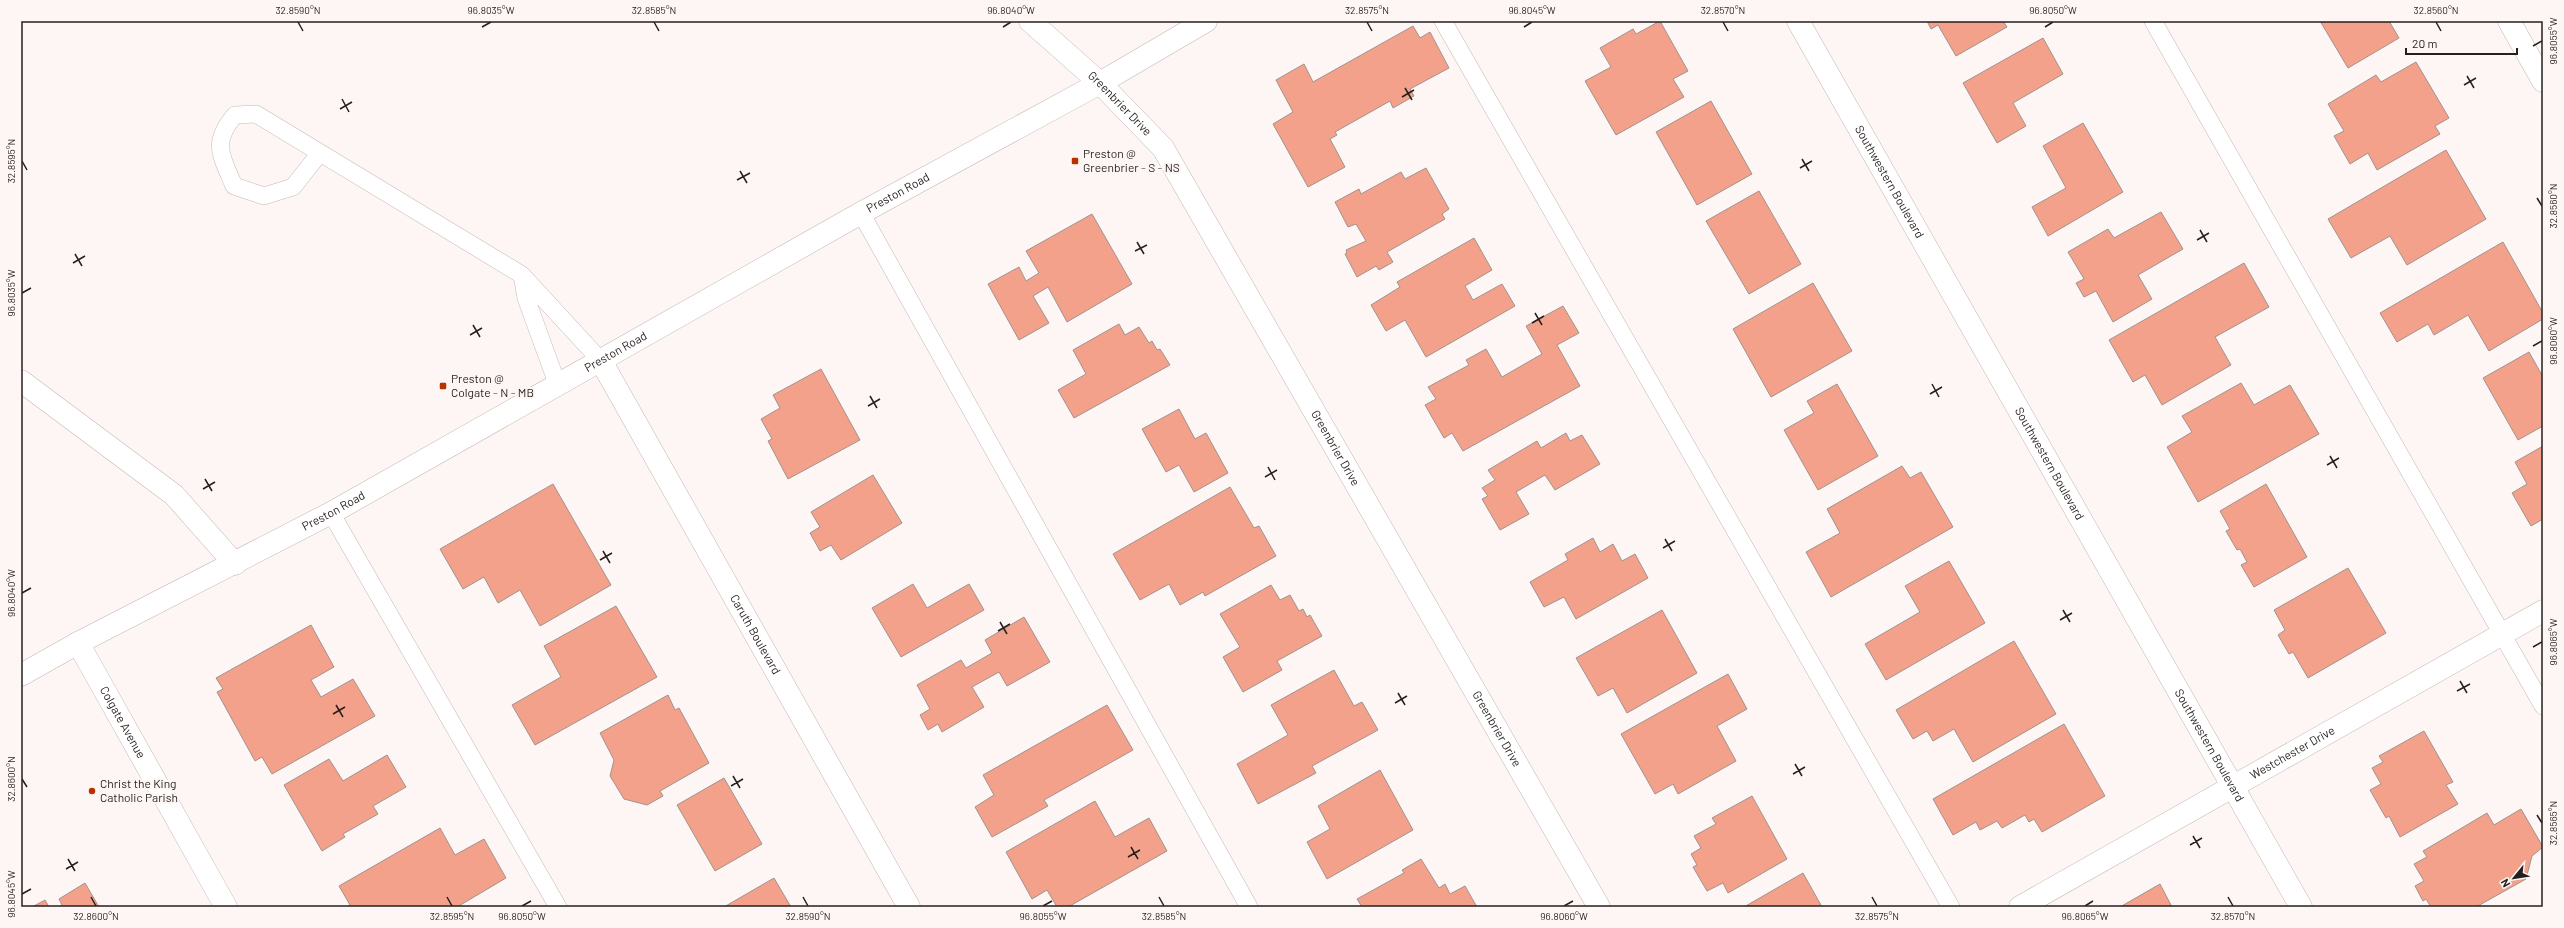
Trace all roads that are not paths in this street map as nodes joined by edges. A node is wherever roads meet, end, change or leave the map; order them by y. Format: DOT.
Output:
graph roads {
  1 [pos="1030,21"];
  2 [pos="1206,21"];
  3 [pos="1443,21"];
  4 [pos="1798,21"];
  5 [pos="2153,21"];
  6 [pos="2509,21"];
  7 [pos="2543,81"];
  8 [pos="1100,83"];
  9 [pos="319,154"];
  10 [pos="861,213"];
  11 [pos="522,275"];
  12 [pos="601,361"];
  13 [pos="21,381"];
  14 [pos="558,386"];
  15 [pos="331,513"];
  16 [pos="235,564"];
  17 [pos="2543,610"];
  18 [pos="2502,634"];
  19 [pos="78,643"];
  20 [pos="21,676"];
  21 [pos="2543,706"];
  22 [pos="2233,786"];
  23 [pos="226,907"];
  24 [pos="558,907"];
  25 [pos="909,907"];
  26 [pos="1249,907"];
  27 [pos="1599,907"];
  28 [pos="1951,907"];
  29 [pos="2020,907"];
  30 [pos="2301,907"];
  1 -- 8 [label="street, Greenbrier Drive"];
  2 -- 8 [label="street, Preston Road"];
  3 -- 28 [label="lane"];
  4 -- 22 [label="street, Southwestern Boulevard"];
  5 -- 18 [label="lane"];
  6 -- 7 [label="street"];
  8 -- 10 [label="street, Preston Road"];
  8 -- 27 [label="street, Greenbrier Drive"];
  9 -- 9 [label="lane"];
  9 -- 11 [label="lane"];
  10 -- 12 [label="street, Preston Road"];
  10 -- 26 [label="lane"];
  11 -- 12 [label="lane"];
  11 -- 14 [label="lane"];
  12 -- 14 [label="street, Preston Road"];
  12 -- 25 [label="street, Caruth Boulevard"];
  13 -- 16 [label="street"];
  14 -- 15 [label="street, Preston Road"];
  15 -- 16 [label="street, Preston Road"];
  15 -- 24 [label="lane"];
  16 -- 19 [label="street, Preston Road"];
  17 -- 18 [label="street, Westchester Drive"];
  18 -- 21 [label="lane"];
  18 -- 22 [label="street, Westchester Drive"];
  19 -- 20 [label="street, Preston Road"];
  19 -- 23 [label="street, Colgate Avenue"];
  22 -- 29 [label="street, Westchester Drive"];
  22 -- 30 [label="street, Southwestern Boulevard"];
}
